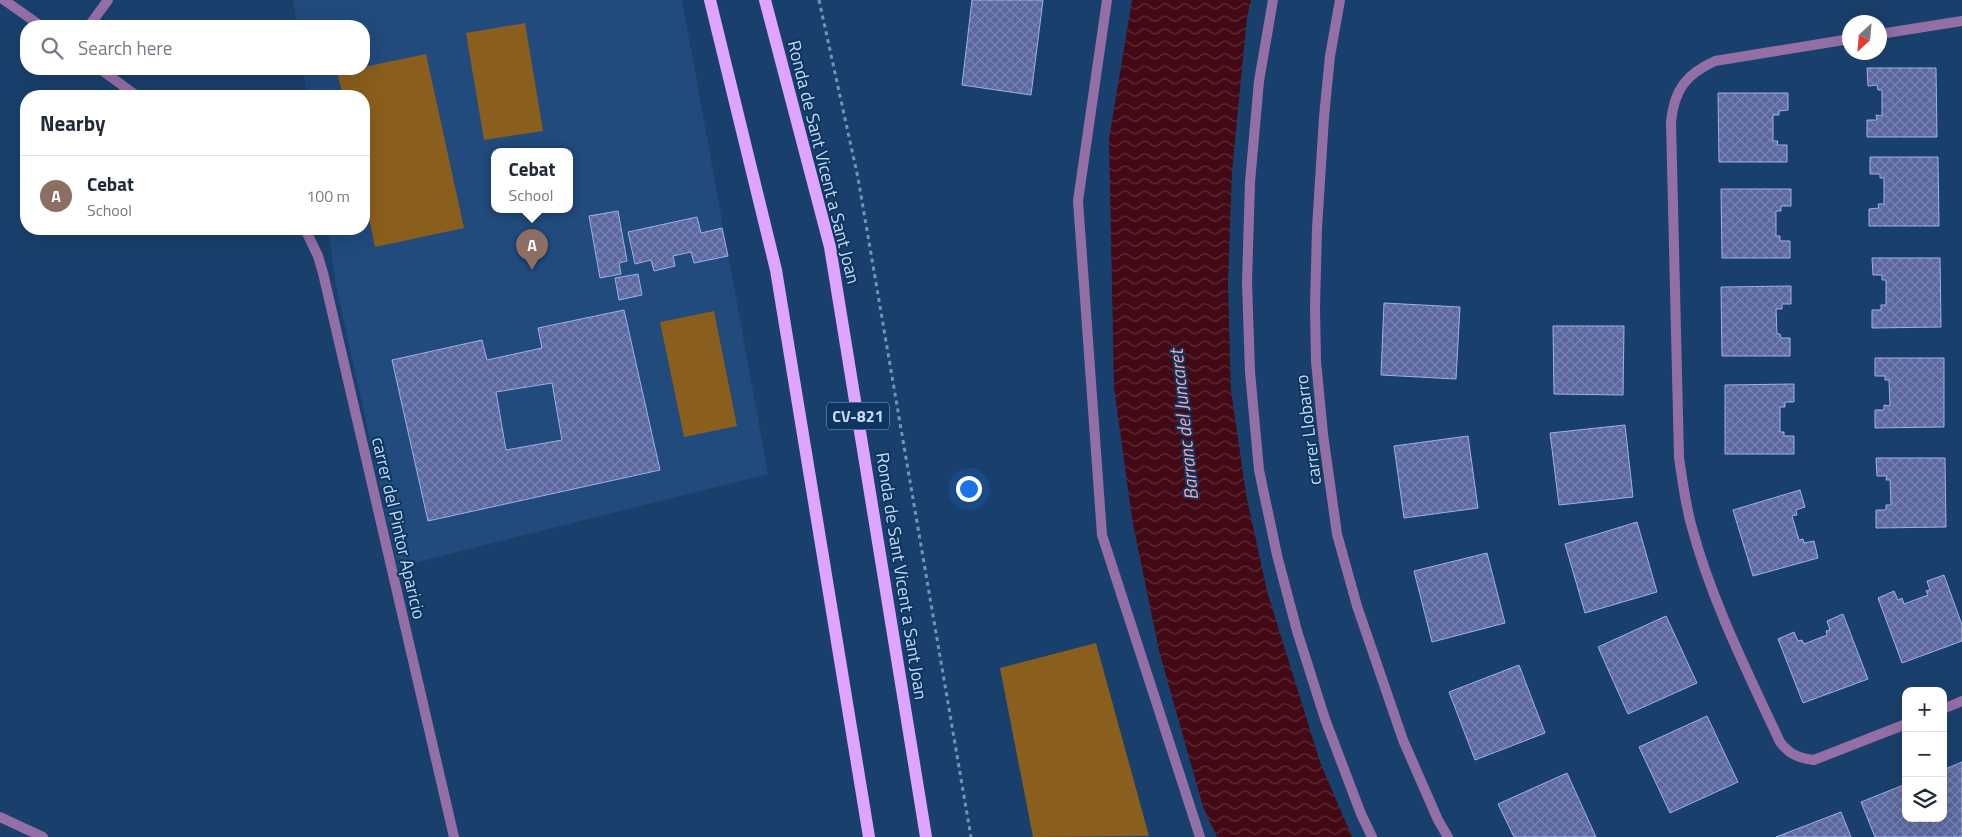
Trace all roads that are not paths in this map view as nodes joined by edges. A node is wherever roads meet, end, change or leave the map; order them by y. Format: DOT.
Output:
graph roads {
  1 [pos="4,0"];
  2 [pos="108,0"];
  3 [pos="710,0"];
  4 [pos="765,0"];
  5 [pos="1107,0"];
  6 [pos="1273,0"];
  7 [pos="1340,0"];
  8 [pos="32,20"];
  9 [pos="93,20"];
  10 [pos="1962,21"];
  11 [pos="1887,33"];
  12 [pos="1842,40"];
  13 [pos="108,75"];
  14 [pos="129,90"];
  15 [pos="308,235"];
  16 [pos="1962,701"];
  17 [pos="1947,707"];
  18 [pos="1902,726"];
  19 [pos="0,817"];
  20 [pos="43,837"];
  21 [pos="454,837"];
  22 [pos="869,837"];
  23 [pos="926,837"];
  24 [pos="1200,837"];
  25 [pos="1372,837"];
  26 [pos="1448,837"];
  1 -- 8 [label="street"];
  2 -- 9 [label="street"];
  3 -- 22 [label="main road, CV-821"];
  4 -- 23 [label="main road, Ronda de Sant Vicent a Sant Joan / CV-821"];
  5 -- 24 [label="street"];
  6 -- 25 [label="street"];
  7 -- 26 [label="street, carrer Llobarro"];
  10 -- 11 [label="street"];
  12 -- 18 [label="street"];
  13 -- 14 [label="street"];
  15 -- 21 [label="street, carrer del Pintor Aparicio"];
  16 -- 17 [label="street"];
  19 -- 20 [label="street"];
}
